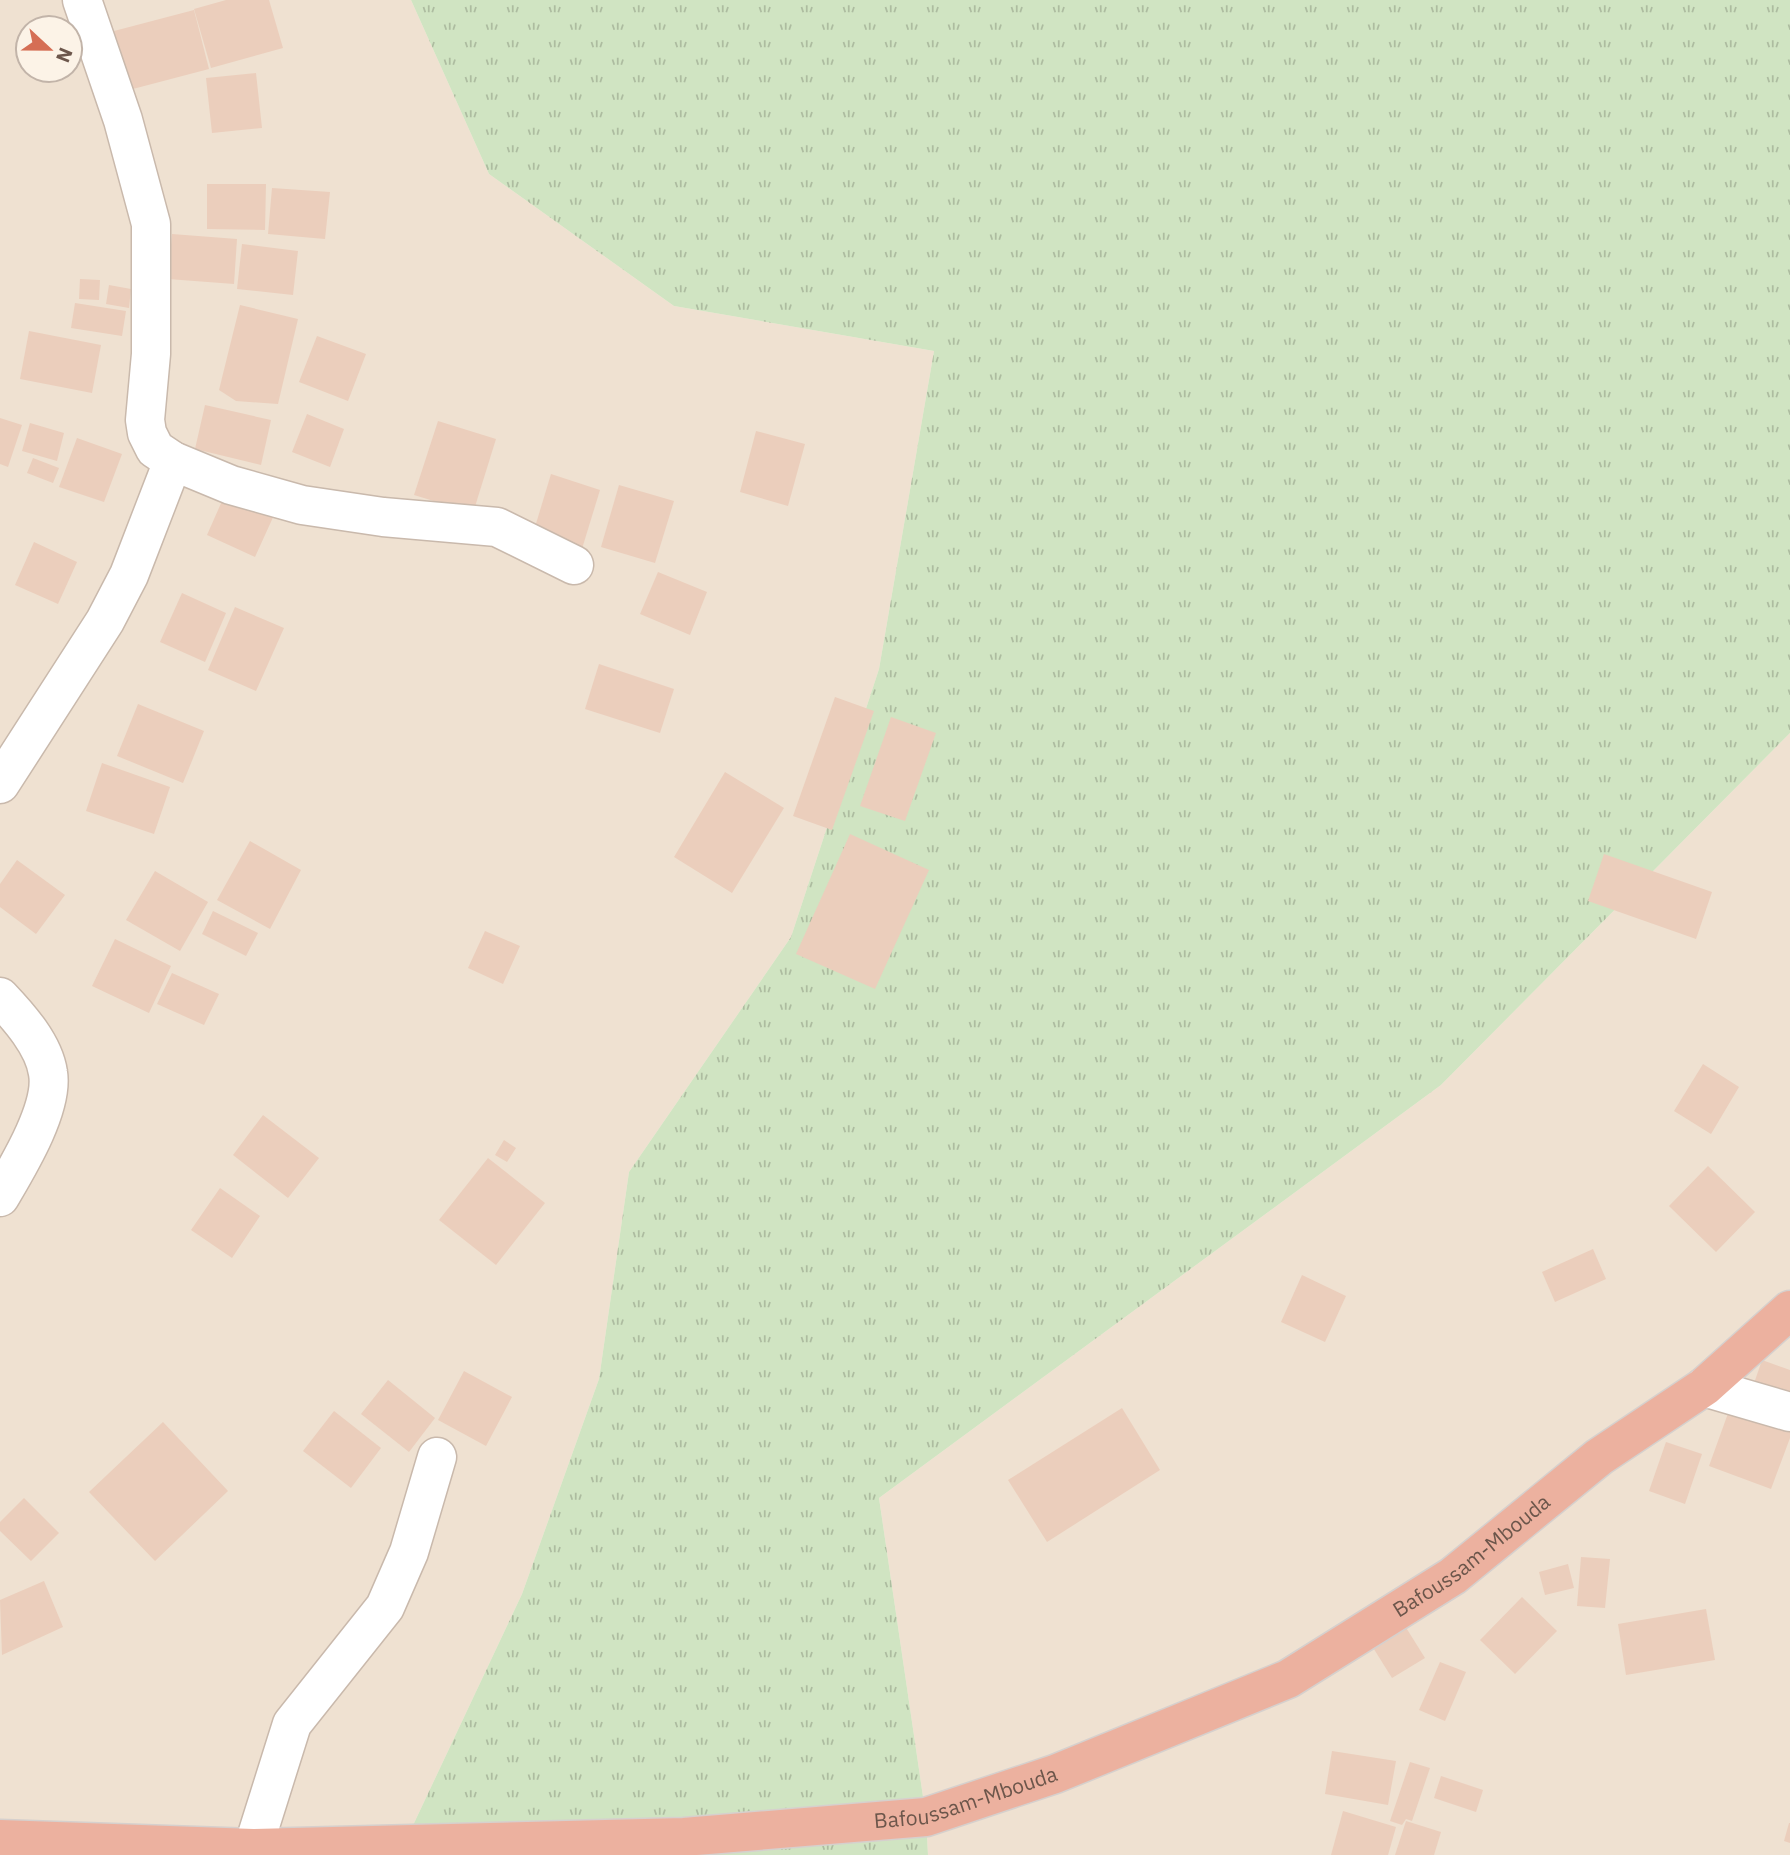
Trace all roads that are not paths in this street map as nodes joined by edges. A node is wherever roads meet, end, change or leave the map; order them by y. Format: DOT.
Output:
graph roads {
  1 [pos="82,0"];
  2 [pos="173,461"];
  3 [pos="574,565"];
  4 [pos="0,784"];
  5 [pos="0,997"];
  6 [pos="0,1197"];
  7 [pos="1790,1310"];
  8 [pos="1704,1387"];
  9 [pos="1790,1412"];
  10 [pos="437,1457"];
  11 [pos="0,1839"];
  12 [pos="253,1848"];
  1 -- 2 [label="street"];
  2 -- 3 [label="street"];
  2 -- 4 [label="street"];
  5 -- 6 [label="street"];
  7 -- 8 [label="highway, Bafoussam-Mbouda"];
  8 -- 9 [label="street"];
  8 -- 12 [label="highway, Bafoussam-Mbouda"];
  10 -- 12 [label="street"];
  11 -- 12 [label="highway, Bafoussam-Mbouda"];
}
